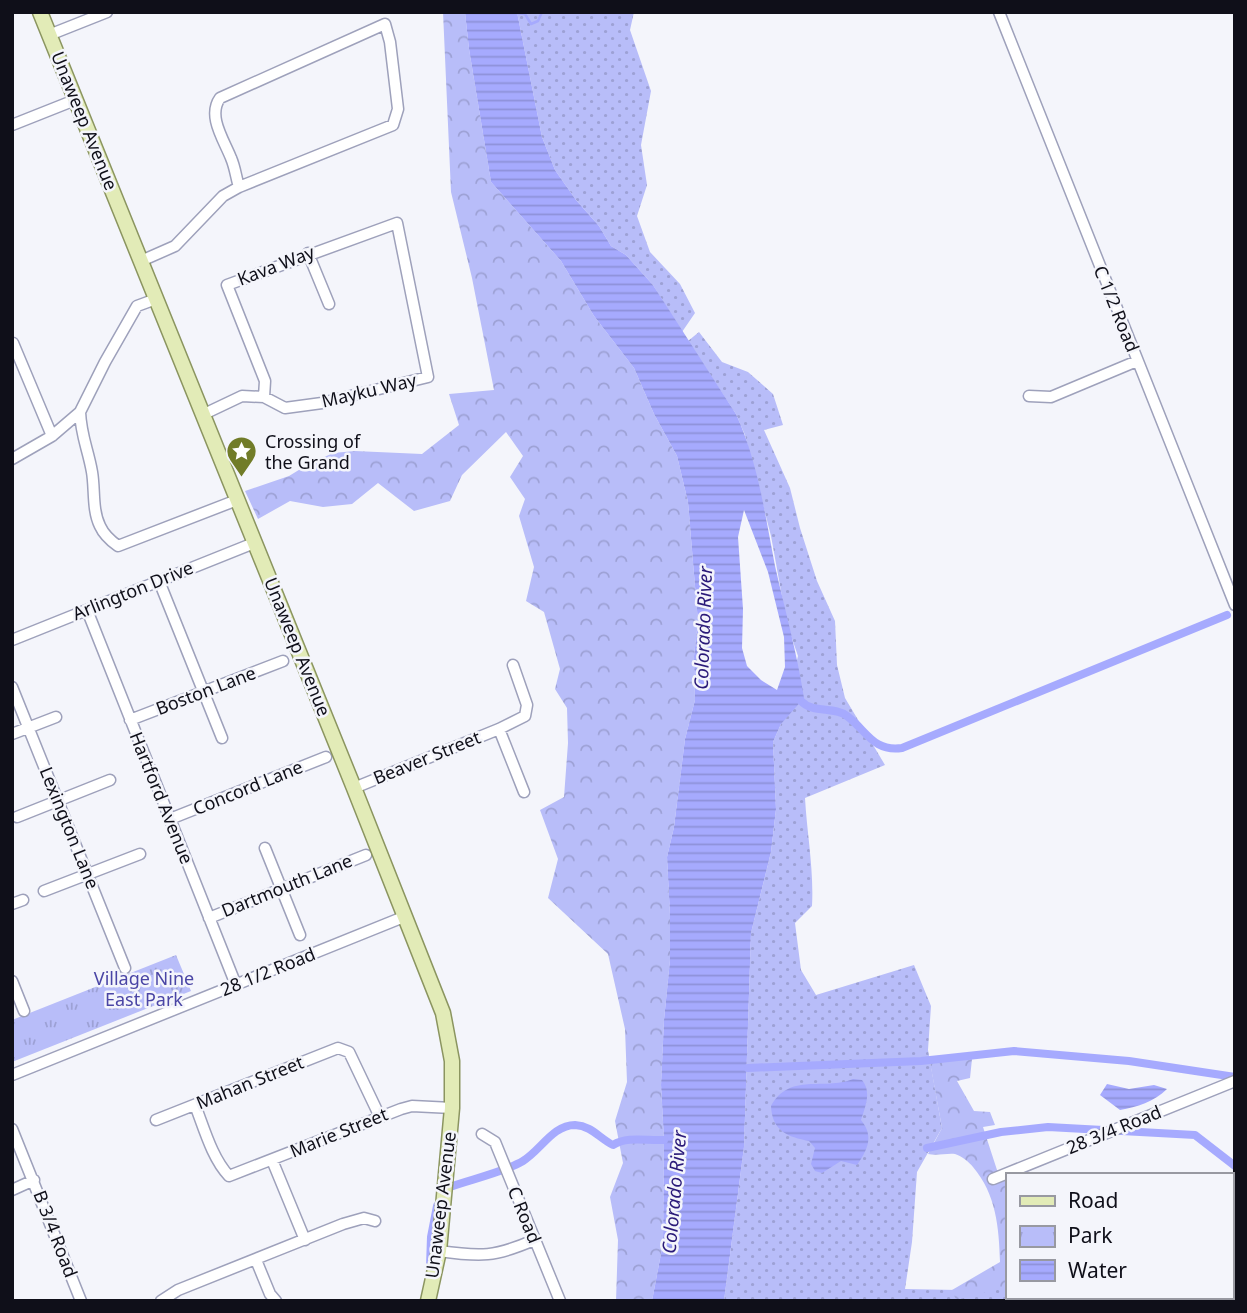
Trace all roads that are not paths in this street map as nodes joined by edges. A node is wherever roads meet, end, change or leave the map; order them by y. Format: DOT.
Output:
graph roads {
  1 [pos="40,12"];
  2 [pos="107,12"];
  3 [pos="999,12"];
  4 [pos="49,35"];
  5 [pos="75,100"];
  6 [pos="12,125"];
  7 [pos="239,187"];
  8 [pos="397,223"];
  9 [pos="308,253"];
  10 [pos="141,261"];
  11 [pos="156,299"];
  12 [pos="329,304"];
  13 [pos="13,343"];
  14 [pos="1137,361"];
  15 [pos="1029,396"];
  16 [pos="264,397"];
  17 [pos="80,412"];
  18 [pos="202,415"];
  19 [pos="52,436"];
  20 [pos="12,459"];
  21 [pos="237,500"];
  22 [pos="254,543"];
  23 [pos="159,581"];
  24 [pos="1235,605"];
  25 [pos="87,610"];
  26 [pos="12,640"];
  27 [pos="283,661"];
  28 [pos="513,665"];
  29 [pos="12,687"];
  30 [pos="203,692"];
  31 [pos="56,717"];
  32 [pos="130,720"];
  33 [pos="29,728"];
  34 [pos="499,729"];
  35 [pos="12,734"];
  36 [pos="222,738"];
  37 [pos="326,757"];
  38 [pos="110,780"];
  39 [pos="354,788"];
  40 [pos="524,792"];
  41 [pos="58,801"];
  42 [pos="17,817"];
  43 [pos="170,819"];
  44 [pos="265,848"];
  45 [pos="140,854"];
  46 [pos="366,855"];
  47 [pos="87,874"];
  48 [pos="282,889"];
  49 [pos="44,891"];
  50 [pos="406,916"];
  51 [pos="209,918"];
  52 [pos="300,935"];
  53 [pos="125,968"];
  54 [pos="12,981"];
  55 [pos="236,985"];
  56 [pos="24,1011"];
  57 [pos="12,1075"];
  58 [pos="1235,1082"];
  59 [pos="195,1105"];
  60 [pos="452,1108"];
  61 [pos="380,1117"];
  62 [pos="156,1120"];
  63 [pos="12,1129"];
  64 [pos="482,1134"];
  65 [pos="272,1160"];
  66 [pos="1010,1173"];
  67 [pos="1006,1175"];
  68 [pos="34,1180"];
  69 [pos="993,1180"];
  70 [pos="12,1190"];
  71 [pos="375,1221"];
  72 [pos="305,1240"];
  73 [pos="534,1240"];
  74 [pos="439,1251"];
  75 [pos="256,1260"];
  76 [pos="81,1301"];
  77 [pos="161,1301"];
  78 [pos="276,1301"];
  79 [pos="428,1301"];
  80 [pos="560,1301"];
  1 -- 4 [label="main road, Unaweep Avenue"];
  2 -- 4 [label="street"];
  3 -- 14 [label="street, C 1/2 Road"];
  4 -- 5 [label="main road, Unaweep Avenue"];
  5 -- 6 [label="street"];
  5 -- 10 [label="main road, Unaweep Avenue"];
  7 -- 7 [label="street"];
  7 -- 10 [label="street"];
  8 -- 9 [label="street, Kava Way"];
  8 -- 16 [label="street, Mayku Way"];
  9 -- 12 [label="street"];
  9 -- 16 [label="street, Kava Way"];
  10 -- 11 [label="main road, Unaweep Avenue"];
  11 -- 17 [label="street"];
  11 -- 18 [label="main road, Unaweep Avenue"];
  13 -- 19 [label="street"];
  14 -- 15 [label="street"];
  14 -- 24 [label="street, C 1/2 Road"];
  16 -- 18 [label="street, Mayku Way"];
  17 -- 19 [label="street"];
  17 -- 21 [label="street"];
  18 -- 21 [label="main road, Unaweep Avenue"];
  19 -- 20 [label="street"];
  21 -- 22 [label="main road, Unaweep Avenue"];
  22 -- 23 [label="street, Arlington Drive"];
  22 -- 39 [label="main road, Unaweep Avenue"];
  23 -- 25 [label="street, Arlington Drive"];
  23 -- 30 [label="street"];
  25 -- 26 [label="street, Arlington Drive"];
  25 -- 32 [label="street, Hartford Avenue"];
  27 -- 30 [label="street, Boston Lane"];
  28 -- 34 [label="street, Beaver Street"];
  29 -- 33 [label="street, Lexington Lane"];
  30 -- 32 [label="street, Boston Lane"];
  30 -- 36 [label="street"];
  31 -- 33 [label="street"];
  32 -- 43 [label="street, Hartford Avenue"];
  33 -- 35 [label="street"];
  33 -- 41 [label="street, Lexington Lane"];
  34 -- 39 [label="street, Beaver Street"];
  34 -- 40 [label="street"];
  37 -- 43 [label="street, Concord Lane"];
  38 -- 41 [label="street"];
  39 -- 50 [label="main road, Unaweep Avenue"];
  41 -- 42 [label="street"];
  41 -- 47 [label="street, Lexington Lane"];
  43 -- 51 [label="street, Hartford Avenue"];
  44 -- 48 [label="street"];
  45 -- 47 [label="street"];
  46 -- 48 [label="street, Dartmouth Lane"];
  47 -- 49 [label="street"];
  47 -- 53 [label="street, Lexington Lane"];
  48 -- 51 [label="street, Dartmouth Lane"];
  48 -- 52 [label="street"];
  50 -- 55 [label="street, 28 1/2 Road"];
  50 -- 60 [label="main road, Unaweep Avenue"];
  51 -- 55 [label="street, Hartford Avenue"];
  54 -- 56 [label="street"];
  55 -- 57 [label="street, 28 1/2 Road"];
  58 -- 66 [label="street, 28 3/4 Road"];
  59 -- 61 [label="street, Mahan Street"];
  59 -- 62 [label="street, Mahan Street"];
  59 -- 65 [label="street, Marie Street"];
  60 -- 61 [label="street, Marie Street"];
  60 -- 74 [label="main road, Unaweep Avenue"];
  61 -- 65 [label="street, Marie Street"];
  63 -- 68 [label="street, B 3/4 Road"];
  64 -- 73 [label="street, C Road"];
  65 -- 72 [label="street"];
  67 -- 69 [label="street, 28 3/4 Road"];
  68 -- 70 [label="street"];
  68 -- 76 [label="street, B 3/4 Road"];
  71 -- 72 [label="street"];
  72 -- 75 [label="street"];
  73 -- 74 [label="street"];
  73 -- 80 [label="street, C Road"];
  74 -- 79 [label="main road, Unaweep Avenue"];
  75 -- 77 [label="street"];
  75 -- 78 [label="street"];
}
